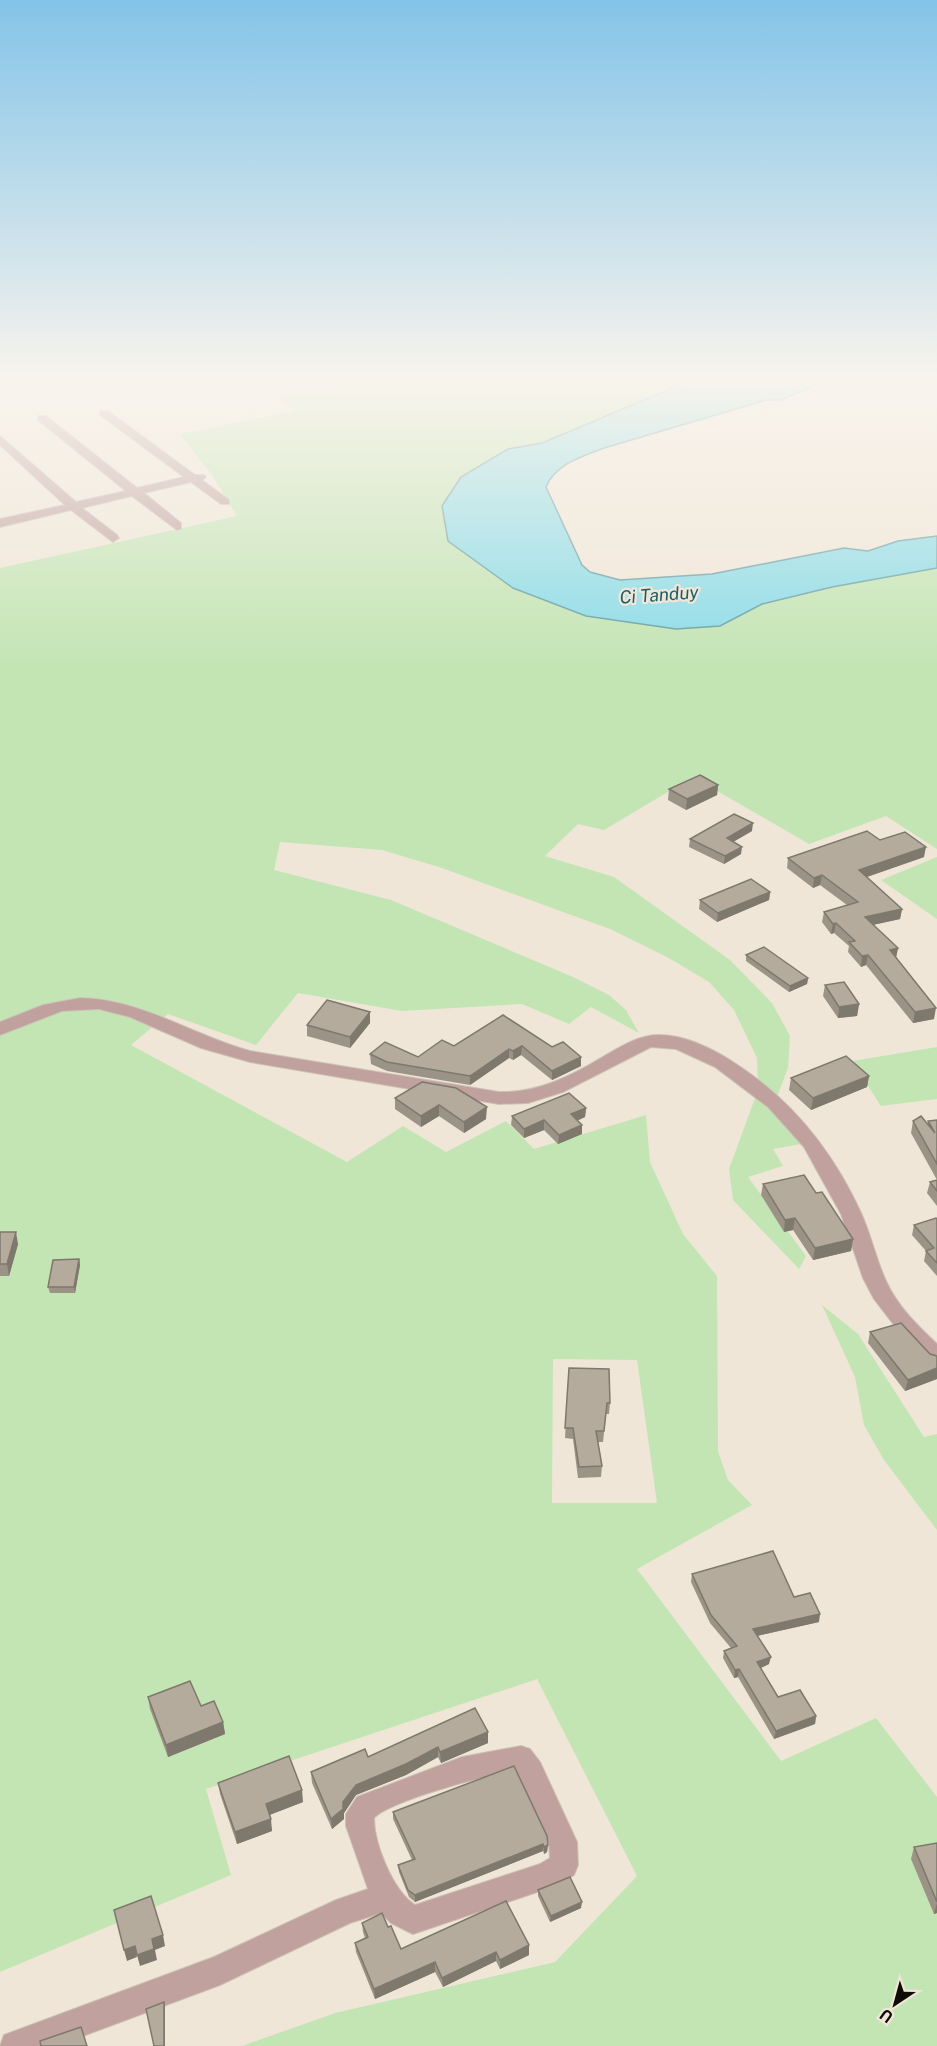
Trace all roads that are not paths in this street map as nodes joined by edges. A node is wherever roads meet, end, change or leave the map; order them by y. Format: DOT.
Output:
graph roads {
  1 [pos="39,474"];
  2 [pos="115,474"];
  3 [pos="191,474"];
  4 [pos="196,478"];
  5 [pos="136,491"];
  6 [pos="225,502"];
  7 [pos="73,506"];
  8 [pos="0,508"];
  9 [pos="13,519"];
  10 [pos="0,523"];
  11 [pos="177,526"];
  12 [pos="113,538"];
  13 [pos="0,1029"];
  14 [pos="933,1349"];
  15 [pos="385,1898"];
  16 [pos="15,2046"];
  1 -- 7 [label="street"];
  2 -- 5 [label="street"];
  3 -- 4 [label="street"];
  4 -- 5 [label="street"];
  4 -- 6 [label="street"];
  5 -- 7 [label="street"];
  5 -- 11 [label="street"];
  7 -- 9 [label="street"];
  7 -- 12 [label="street"];
  8 -- 9 [label="street"];
  9 -- 10 [label="street"];
  13 -- 14 [label="street"];
  15 -- 15 [label="street"];
  15 -- 16 [label="street"];
}
